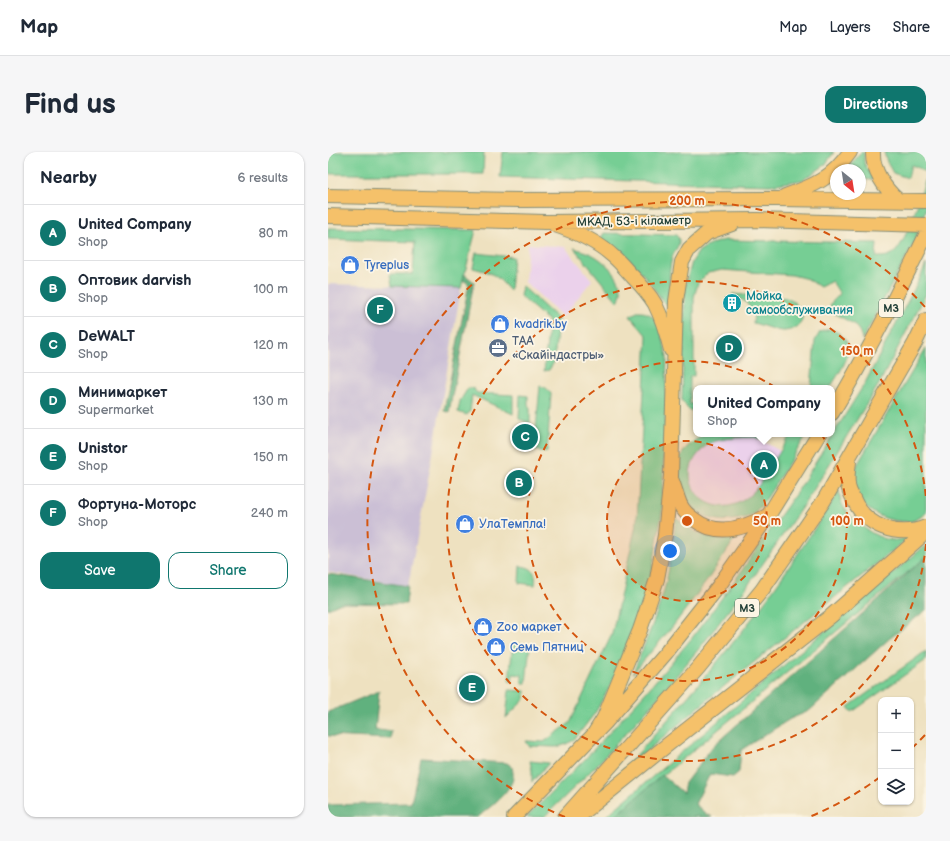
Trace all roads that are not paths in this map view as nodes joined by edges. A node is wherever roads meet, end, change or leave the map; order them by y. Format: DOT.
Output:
graph roads {
  1 [pos="850,152"];
  2 [pos="873,152"];
  3 [pos="335,196"];
  4 [pos="777,199"];
  5 [pos="898,200"];
  6 [pos="926,201"];
  7 [pos="335,216"];
  8 [pos="757,220"];
  9 [pos="545,222"];
  10 [pos="926,225"];
  11 [pos="926,235"];
  12 [pos="926,320"];
  13 [pos="675,366"];
  14 [pos="835,407"];
  15 [pos="817,437"];
  16 [pos="849,458"];
  17 [pos="671,476"];
  18 [pos="768,516"];
  19 [pos="926,527"];
  20 [pos="926,532"];
  21 [pos="594,734"];
  22 [pos="514,817"];
  23 [pos="565,817"];
  24 [pos="578,817"];
  1 -- 4 [label="highway"];
  2 -- 5 [label="highway"];
  3 -- 4 [label="highway, МКАД, 53-і кіламетр"];
  4 -- 5 [label="highway, МКАД, 53-і кіламетр"];
  5 -- 6 [label="highway, МКАД, 53-і кіламетр"];
  7 -- 9 [label="highway, МКАД, 53-і кіламетр"];
  8 -- 9 [label="highway, МКАД, 53-і кіламетр"];
  8 -- 10 [label="highway, МКАД, 53-і кіламетр"];
  8 -- 13 [label="highway"];
  9 -- 13 [label="highway"];
  11 -- 14 [label="highway, М3"];
  12 -- 16 [label="highway, М3"];
  13 -- 17 [label="highway"];
  15 -- 18 [label="highway"];
  16 -- 19 [label="highway"];
  16 -- 23 [label="highway, М3"];
  17 -- 18 [label="highway"];
  17 -- 21 [label="highway"];
  18 -- 21 [label="highway"];
  20 -- 24 [label="highway"];
  21 -- 22 [label="highway"];
}
